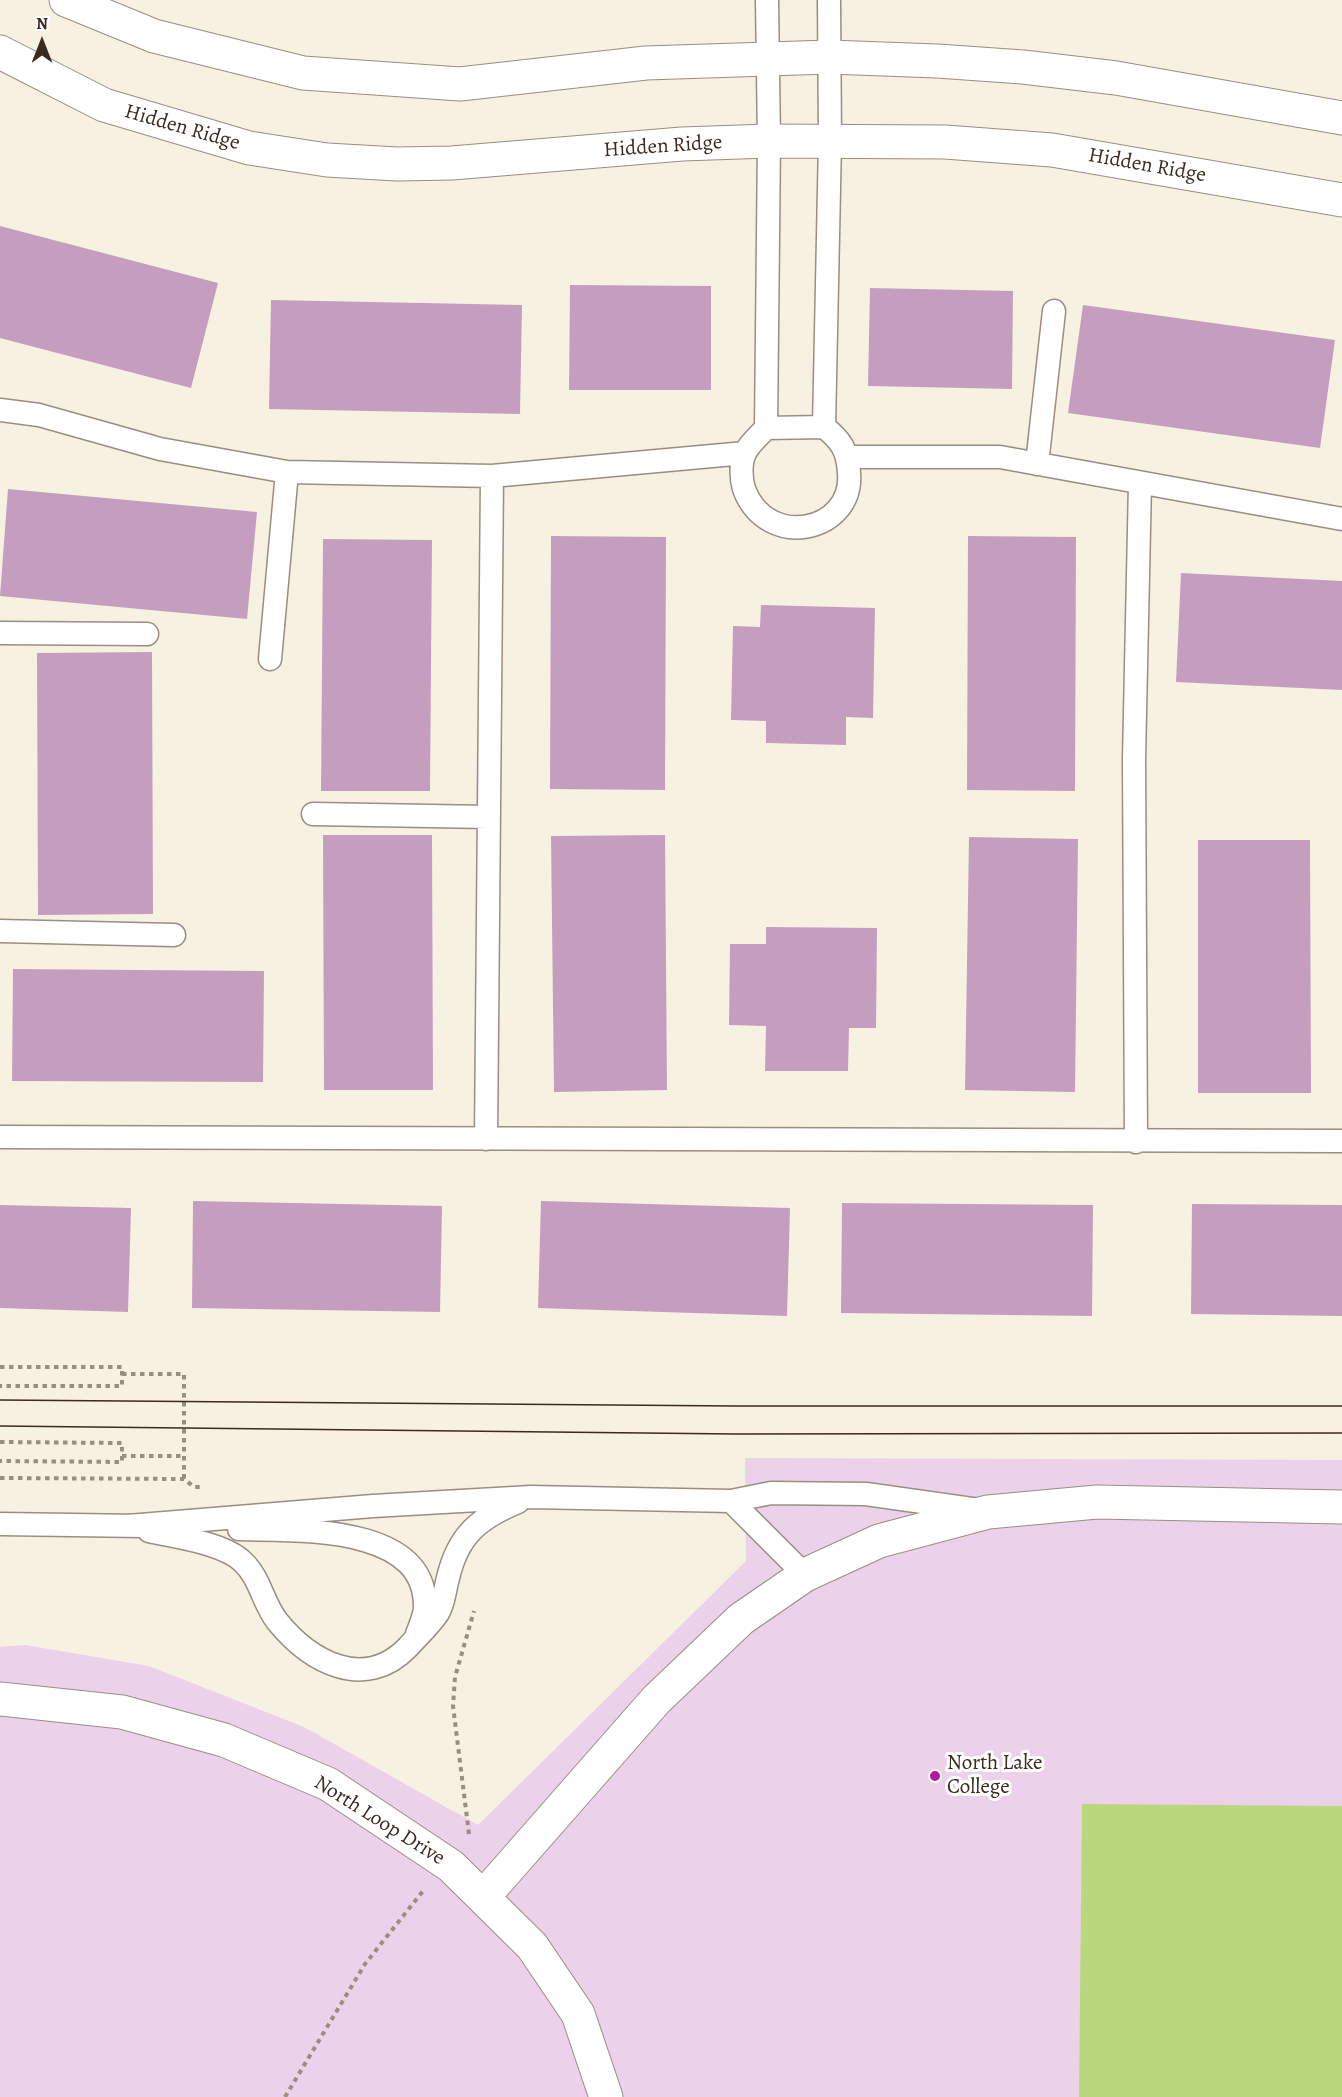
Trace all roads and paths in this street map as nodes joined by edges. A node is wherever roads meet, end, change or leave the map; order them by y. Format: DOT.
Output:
graph roads {
  1 [pos="66,0"];
  2 [pos="767,0"];
  3 [pos="829,0"];
  4 [pos="0,52"];
  5 [pos="829,57"];
  6 [pos="768,59"];
  7 [pos="1342,118"];
  8 [pos="770,141"];
  9 [pos="830,141"];
  10 [pos="1342,200"];
  11 [pos="1054,311"];
  12 [pos="0,410"];
  13 [pos="824,427"];
  14 [pos="766,428"];
  15 [pos="745,453"];
  16 [pos="848,456"];
  17 [pos="1037,464"];
  18 [pos="287,472"];
  19 [pos="492,476"];
  20 [pos="1140,483"];
  21 [pos="1342,519"];
  22 [pos="0,633"];
  23 [pos="147,634"];
  24 [pos="270,659"];
  25 [pos="313,814"];
  26 [pos="488,817"];
  27 [pos="0,931"];
  28 [pos="174,935"];
  29 [pos="0,1137"];
  30 [pos="486,1139"];
  31 [pos="1342,1141"];
  32 [pos="1136,1142"];
  33 [pos="0,1366"];
  34 [pos="122,1374"];
  35 [pos="0,1386"];
  36 [pos="0,1442"];
  37 [pos="122,1456"];
  38 [pos="184,1456"];
  39 [pos="0,1461"];
  40 [pos="0,1479"];
  41 [pos="184,1479"];
  42 [pos="206,1487"];
  43 [pos="531,1497"];
  44 [pos="731,1501"];
  45 [pos="1342,1507"];
  46 [pos="988,1512"];
  47 [pos="0,1524"];
  48 [pos="128,1526"];
  49 [pos="805,1575"];
  50 [pos="475,1601"];
  51 [pos="416,1638"];
  52 [pos="0,1698"];
  53 [pos="471,1843"];
  54 [pos="430,1883"];
  55 [pos="484,1896"];
  56 [pos="285,2097"];
  57 [pos="606,2097"];
  1 -- 6 [label="street"];
  2 -- 6 [label="lane"];
  3 -- 5 [label="lane"];
  4 -- 8 [label="street, Hidden Ridge"];
  5 -- 6 [label="street"];
  5 -- 7 [label="street"];
  5 -- 9 [label="lane"];
  6 -- 8 [label="lane"];
  8 -- 9 [label="street, Hidden Ridge"];
  8 -- 14 [label="lane"];
  9 -- 10 [label="street, Hidden Ridge"];
  9 -- 13 [label="lane"];
  11 -- 17 [label="lane"];
  12 -- 18 [label="lane"];
  13 -- 14 [label="lane"];
  13 -- 16 [label="lane"];
  14 -- 15 [label="lane"];
  15 -- 16 [label="lane"];
  15 -- 19 [label="lane"];
  16 -- 17 [label="lane"];
  17 -- 20 [label="lane"];
  18 -- 19 [label="lane"];
  18 -- 24 [label="lane"];
  19 -- 26 [label="lane"];
  20 -- 21 [label="lane"];
  20 -- 32 [label="lane"];
  22 -- 23 [label="lane"];
  25 -- 26 [label="lane"];
  26 -- 30 [label="lane"];
  27 -- 28 [label="lane"];
  29 -- 30 [label="lane"];
  30 -- 32 [label="lane"];
  31 -- 32 [label="lane"];
  33 -- 34 [label="path"];
  34 -- 35 [label="path"];
  34 -- 38 [label="path"];
  36 -- 37 [label="path"];
  37 -- 38 [label="path"];
  37 -- 39 [label="path"];
  38 -- 41 [label="path"];
  40 -- 41 [label="path"];
  41 -- 42 [label="path"];
  43 -- 44 [label="lane"];
  43 -- 48 [label="lane"];
  43 -- 51 [label="lane"];
  44 -- 46 [label="lane"];
  44 -- 49 [label="lane"];
  45 -- 46 [label="street"];
  46 -- 49 [label="street"];
  47 -- 48 [label="lane"];
  48 -- 51 [label="lane"];
  48 -- 51 [label="lane"];
  49 -- 55 [label="street"];
  50 -- 53 [label="path"];
  52 -- 55 [label="street, North Loop Drive"];
  54 -- 56 [label="path"];
  55 -- 57 [label="street, North Loop Drive"];
}
